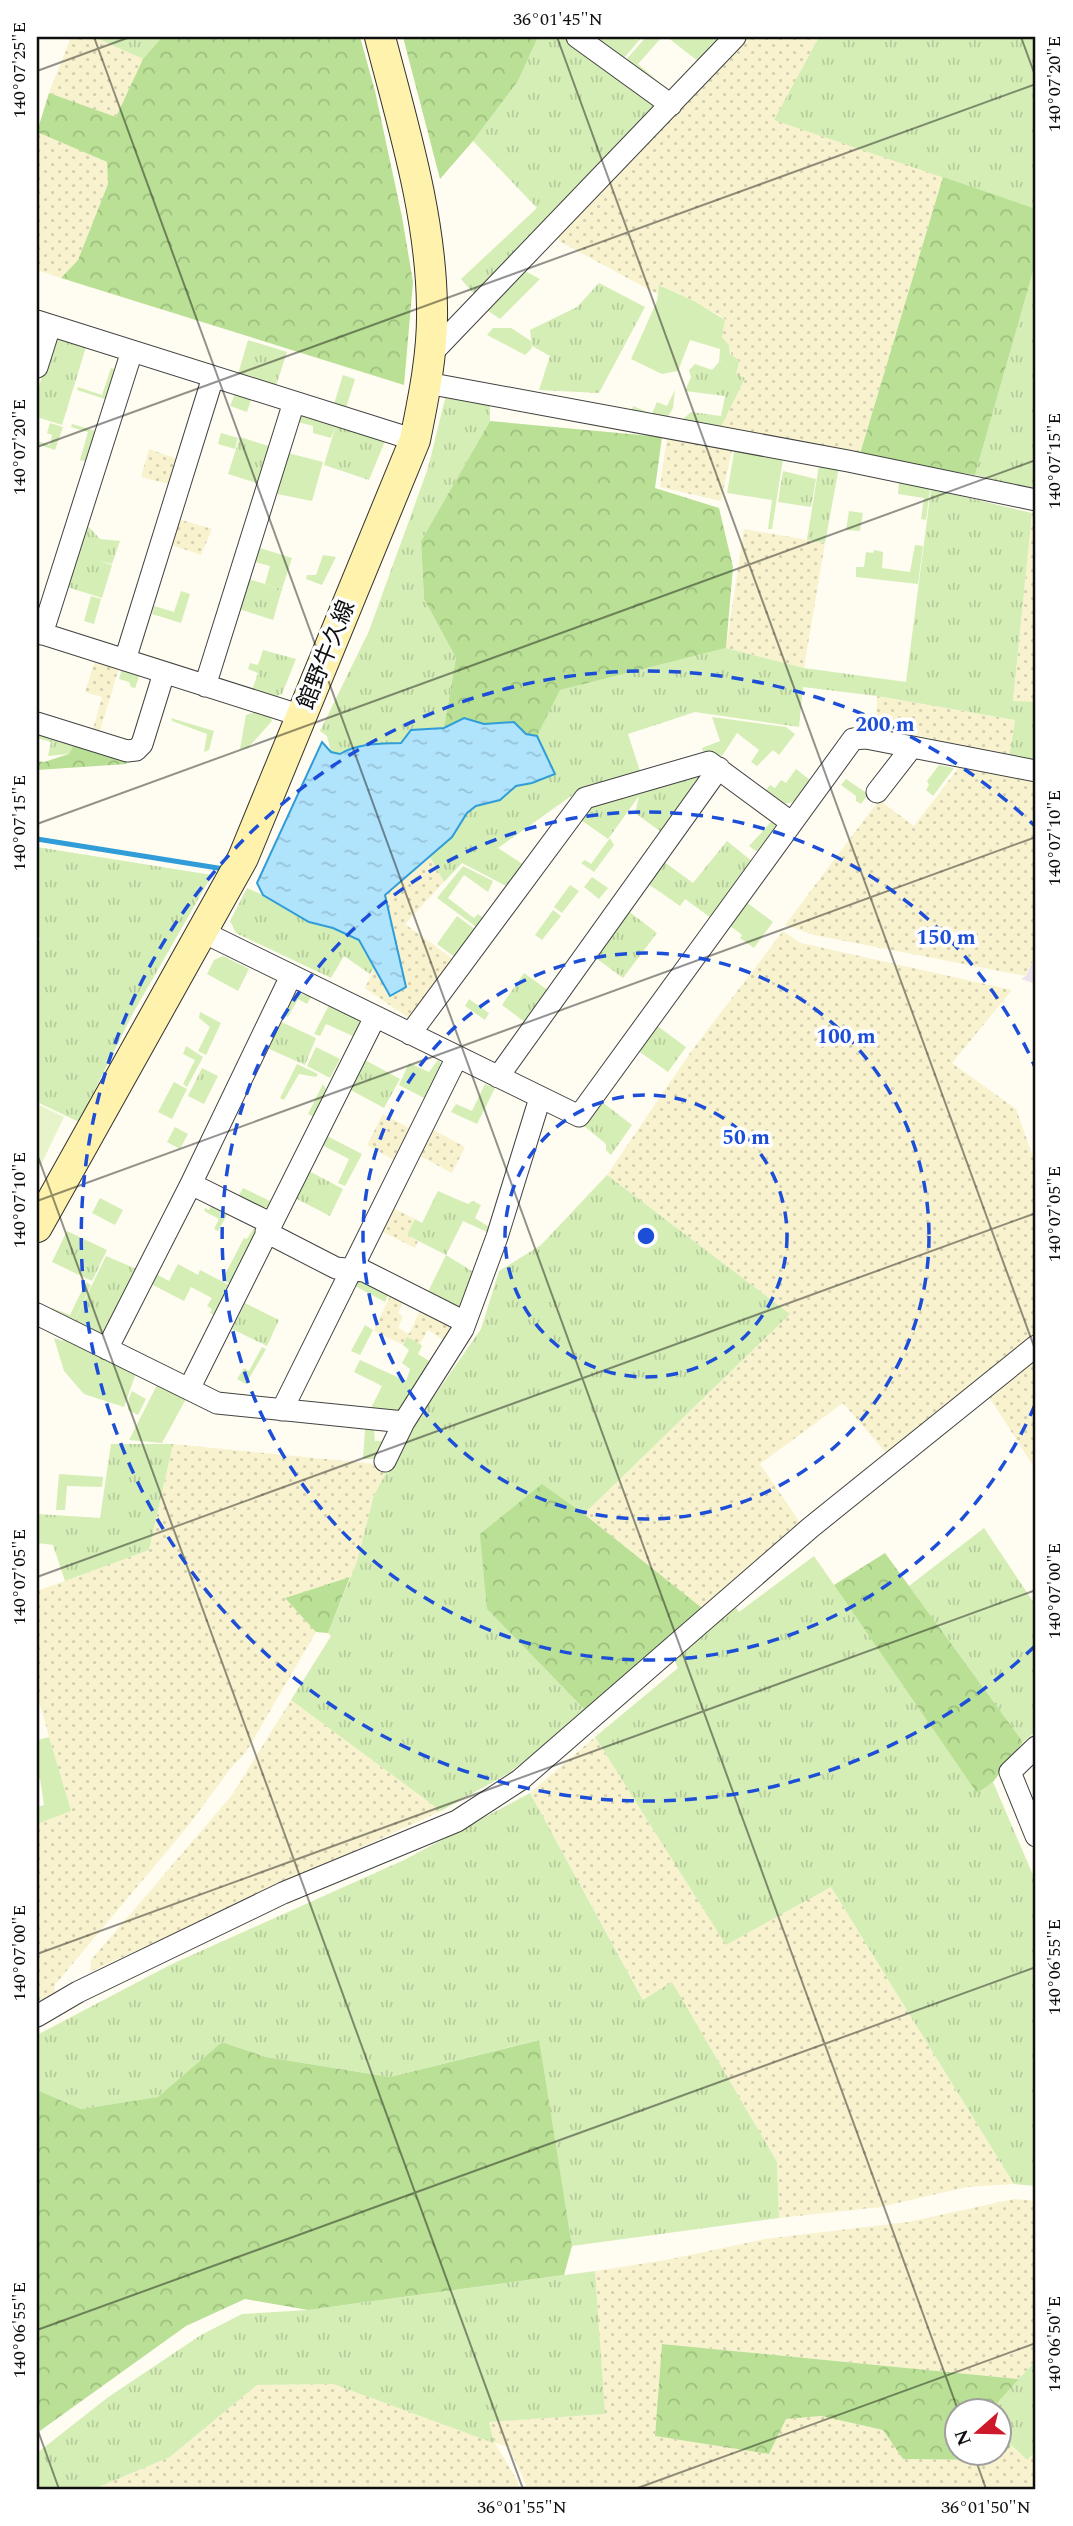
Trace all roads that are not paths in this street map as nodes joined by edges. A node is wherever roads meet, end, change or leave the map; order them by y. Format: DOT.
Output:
graph roads {
  1 [pos="380,37"];
  2 [pos="577,37"];
  3 [pos="735,37"];
  4 [pos="671,105"];
  5 [pos="43,323"];
  6 [pos="132,351"];
  7 [pos="37,367"];
  8 [pos="428,369"];
  9 [pos="214,377"];
  10 [pos="294,402"];
  11 [pos="415,440"];
  12 [pos="1036,500"];
  13 [pos="39,633"];
  14 [pos="125,660"];
  15 [pos="164,673"];
  16 [pos="205,686"];
  17 [pos="302,716"];
  18 [pos="37,723"];
  19 [pos="912,747"];
  20 [pos="719,768"];
  21 [pos="1036,771"];
  22 [pos="877,792"];
  23 [pos="792,823"];
  24 [pos="202,932"];
  25 [pos="291,976"];
  26 [pos="375,1017"];
  27 [pos="410,1034"];
  28 [pos="457,1057"];
  29 [pos="498,1077"];
  30 [pos="540,1098"];
  31 [pos="191,1184"];
  32 [pos="37,1227"];
  33 [pos="268,1228"];
  34 [pos="352,1269"];
  35 [pos="37,1314"];
  36 [pos="466,1322"];
  37 [pos="1036,1346"];
  38 [pos="107,1349"];
  39 [pos="189,1389"];
  40 [pos="282,1410"];
  41 [pos="404,1422"];
  42 [pos="385,1461"];
  43 [pos="1036,1747"];
  44 [pos="1036,1836"];
  45 [pos="37,2016"];
  1 -- 8 [label="main road, 館野牛久線"];
  2 -- 4 [label="street"];
  3 -- 4 [label="street"];
  4 -- 8 [label="street"];
  5 -- 6 [label="street"];
  5 -- 7 [label="street"];
  6 -- 9 [label="street"];
  6 -- 13 [label="street"];
  8 -- 11 [label="main road, 館野牛久線"];
  8 -- 12 [label="street"];
  9 -- 10 [label="street"];
  9 -- 14 [label="street"];
  10 -- 11 [label="street"];
  10 -- 16 [label="street"];
  11 -- 17 [label="main road, 館野牛久線"];
  13 -- 14 [label="street"];
  14 -- 15 [label="street"];
  15 -- 16 [label="street"];
  15 -- 18 [label="street"];
  16 -- 17 [label="street"];
  17 -- 24 [label="main road, 館野牛久線"];
  19 -- 21 [label="street"];
  19 -- 22 [label="street"];
  19 -- 23 [label="street"];
  20 -- 23 [label="street"];
  20 -- 27 [label="street"];
  20 -- 29 [label="street"];
  23 -- 30 [label="street"];
  24 -- 25 [label="street"];
  24 -- 32 [label="main road, 館野牛久線"];
  25 -- 26 [label="street"];
  25 -- 31 [label="street"];
  26 -- 27 [label="street"];
  26 -- 33 [label="street"];
  27 -- 28 [label="street"];
  28 -- 29 [label="street"];
  28 -- 34 [label="street"];
  29 -- 30 [label="street"];
  30 -- 36 [label="street"];
  31 -- 33 [label="street"];
  31 -- 38 [label="street"];
  33 -- 34 [label="street"];
  33 -- 39 [label="street"];
  34 -- 36 [label="street"];
  34 -- 40 [label="street"];
  35 -- 38 [label="street"];
  36 -- 41 [label="street"];
  37 -- 45 [label="street"];
  38 -- 39 [label="street"];
  39 -- 40 [label="street"];
  40 -- 41 [label="street"];
  41 -- 42 [label="street"];
  43 -- 44 [label="street"];
}
